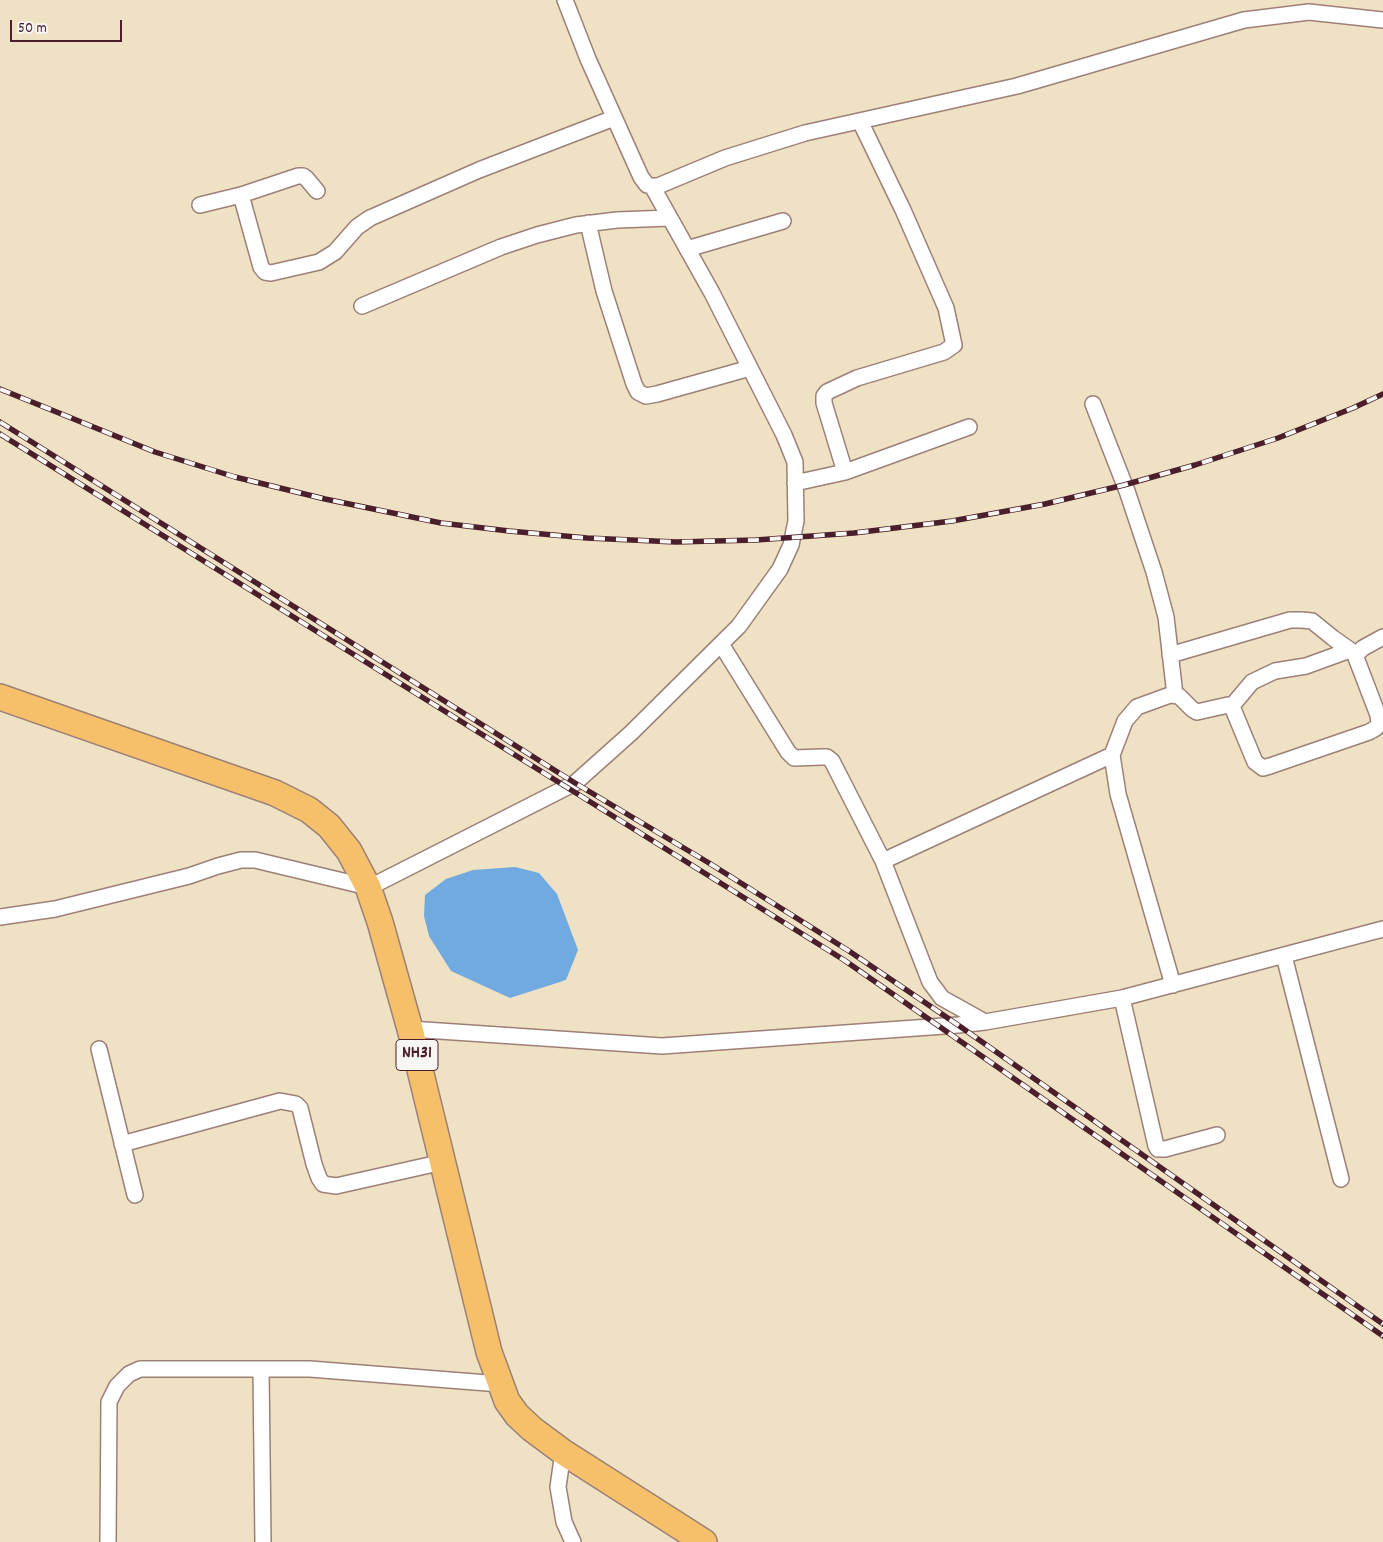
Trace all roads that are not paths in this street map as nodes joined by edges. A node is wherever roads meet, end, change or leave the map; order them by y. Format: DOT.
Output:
graph roads {
  1 [pos="565,0"];
  2 [pos="1326,7"];
  3 [pos="1383,20"];
  4 [pos="614,118"];
  5 [pos="860,121"];
  6 [pos="652,186"];
  7 [pos="317,192"];
  8 [pos="241,195"];
  9 [pos="200,205"];
  10 [pos="670,218"];
  11 [pos="783,221"];
  12 [pos="588,223"];
  13 [pos="687,249"];
  14 [pos="362,306"];
  15 [pos="750,368"];
  16 [pos="1093,404"];
  17 [pos="969,427"];
  18 [pos="845,472"];
  19 [pos="795,483"];
  20 [pos="1383,637"];
  21 [pos="721,644"];
  22 [pos="1352,652"];
  23 [pos="1170,655"];
  24 [pos="1176,695"];
  25 [pos="0,697"];
  26 [pos="1231,707"];
  27 [pos="1112,755"];
  28 [pos="883,861"];
  29 [pos="368,887"];
  30 [pos="0,917"];
  31 [pos="1383,929"];
  32 [pos="1284,956"];
  33 [pos="1173,985"];
  34 [pos="1122,998"];
  35 [pos="985,1022"];
  36 [pos="410,1029"];
  37 [pos="99,1049"];
  38 [pos="1217,1135"];
  39 [pos="122,1144"];
  40 [pos="443,1162"];
  41 [pos="1341,1178"];
  42 [pos="135,1195"];
  43 [pos="261,1369"];
  44 [pos="500,1384"];
  45 [pos="563,1452"];
  46 [pos="108,1542"];
  47 [pos="263,1542"];
  48 [pos="573,1542"];
  49 [pos="704,1542"];
  1 -- 4 [label="street"];
  2 -- 3 [label="street"];
  2 -- 5 [label="street"];
  4 -- 6 [label="street"];
  4 -- 8 [label="street"];
  5 -- 6 [label="street"];
  5 -- 18 [label="street"];
  6 -- 10 [label="street"];
  7 -- 8 [label="street"];
  8 -- 9 [label="street"];
  10 -- 12 [label="street"];
  10 -- 13 [label="street"];
  11 -- 13 [label="street"];
  12 -- 14 [label="street"];
  12 -- 15 [label="street"];
  13 -- 15 [label="street"];
  15 -- 19 [label="street"];
  16 -- 23 [label="street"];
  17 -- 18 [label="street"];
  18 -- 19 [label="street"];
  19 -- 21 [label="street"];
  20 -- 22 [label="street"];
  21 -- 28 [label="street"];
  21 -- 29 [label="street"];
  22 -- 23 [label="street"];
  22 -- 26 [label="street"];
  22 -- 26 [label="street"];
  23 -- 24 [label="street"];
  24 -- 26 [label="street"];
  24 -- 27 [label="street"];
  25 -- 29 [label="highway, NH31"];
  27 -- 28 [label="street"];
  27 -- 33 [label="street"];
  28 -- 35 [label="street"];
  29 -- 30 [label="street"];
  29 -- 36 [label="highway, NH31"];
  31 -- 32 [label="street"];
  32 -- 33 [label="street"];
  32 -- 41 [label="street"];
  33 -- 34 [label="street"];
  34 -- 35 [label="street"];
  34 -- 38 [label="street"];
  35 -- 36 [label="street"];
  36 -- 40 [label="highway, NH31"];
  37 -- 39 [label="street"];
  39 -- 40 [label="street"];
  39 -- 42 [label="street"];
  40 -- 44 [label="highway, NH31"];
  43 -- 44 [label="street"];
  43 -- 46 [label="street"];
  43 -- 47 [label="street"];
  44 -- 45 [label="highway, NH31"];
  45 -- 48 [label="street"];
  45 -- 49 [label="highway, NH31"];
}
